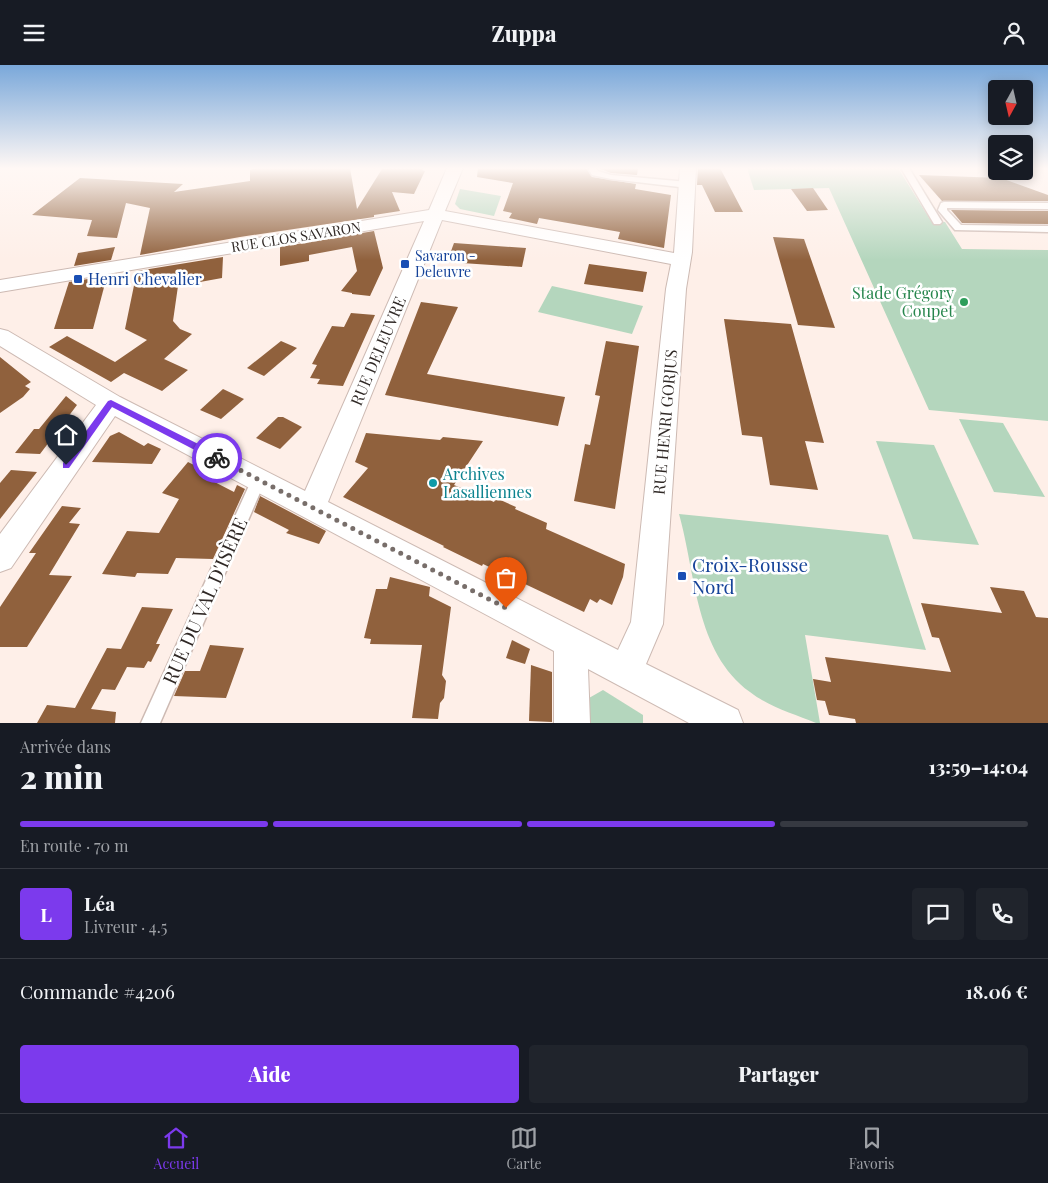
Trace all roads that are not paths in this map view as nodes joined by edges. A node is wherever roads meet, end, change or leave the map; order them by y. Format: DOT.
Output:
graph roads {
  1 [pos="442,199"];
  2 [pos="686,199"];
  3 [pos="923,199"];
  4 [pos="1048,206"];
  5 [pos="436,214"];
  6 [pos="937,222"];
  7 [pos="1048,229"];
  8 [pos="681,260"];
  9 [pos="0,286"];
  10 [pos="0,336"];
  11 [pos="111,403"];
  12 [pos="259,479"];
  13 [pos="312,506"];
  14 [pos="0,558"];
  15 [pos="570,642"];
  16 [pos="626,672"];
  17 [pos="150,723"];
  18 [pos="572,723"];
  19 [pos="725,723"];
  1 -- 5 [label="street, RUE DELEUVRE"];
  2 -- 8 [label="street, RUE HENRI GORJUS"];
  3 -- 6 [label="lane"];
  4 -- 7 [label="lane"];
  5 -- 8 [label="street, RUE CLOS SAVARON"];
  5 -- 9 [label="street, RUE CLOS SAVARON"];
  5 -- 13 [label="street, RUE DELEUVRE"];
  8 -- 16 [label="street, RUE HENRI GORJUS"];
  10 -- 11 [label="street"];
  11 -- 12 [label="street"];
  11 -- 14 [label="street"];
  12 -- 13 [label="street"];
  12 -- 17 [label="lane, RUE DU VAL D'ISÈRE"];
  13 -- 15 [label="street"];
  15 -- 16 [label="street"];
  15 -- 18 [label="street"];
  16 -- 19 [label="street"];
}
